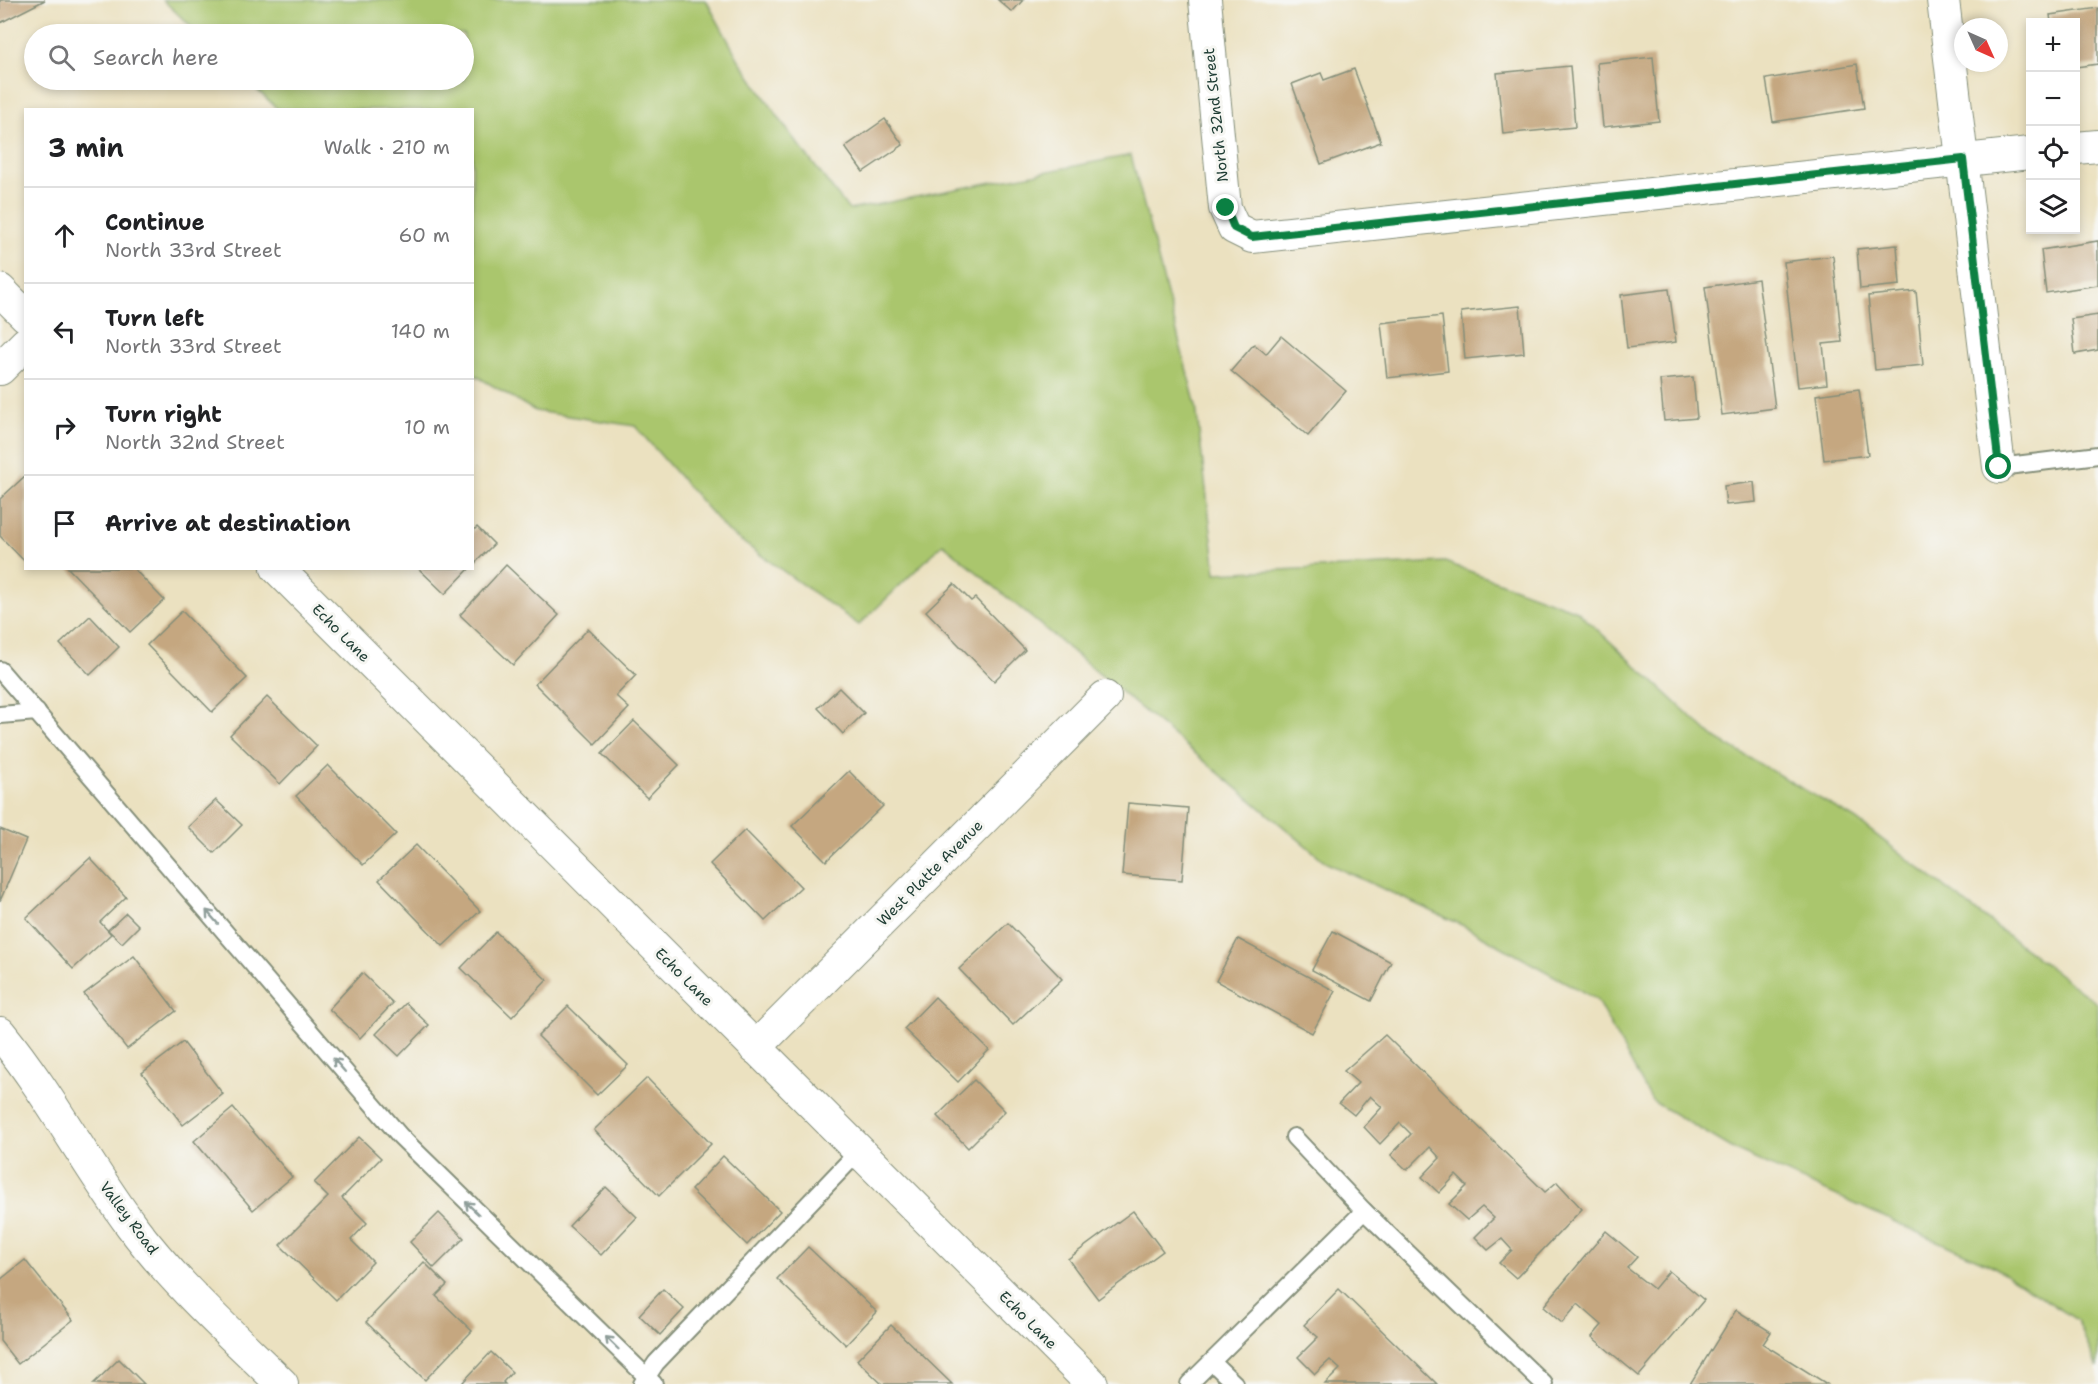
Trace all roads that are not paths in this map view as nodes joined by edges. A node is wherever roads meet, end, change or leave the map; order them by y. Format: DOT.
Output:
graph roads {
  1 [pos="1205,0"];
  2 [pos="1943,0"];
  3 [pos="2098,146"];
  4 [pos="2080,148"];
  5 [pos="2026,153"];
  6 [pos="1963,159"];
  7 [pos="0,290"];
  8 [pos="24,314"];
  9 [pos="24,345"];
  10 [pos="0,369"];
  11 [pos="2098,455"];
  12 [pos="1999,467"];
  13 [pos="279,570"];
  14 [pos="0,670"];
  15 [pos="1105,697"];
  16 [pos="37,712"];
  17 [pos="0,715"];
  18 [pos="0,1033"];
  19 [pos="755,1048"];
  20 [pos="1294,1137"];
  21 [pos="859,1151"];
  22 [pos="1365,1211"];
  23 [pos="1212,1362"];
  24 [pos="648,1382"];
  25 [pos="282,1384"];
  26 [pos="1092,1384"];
  27 [pos="1189,1384"];
  28 [pos="1235,1384"];
  29 [pos="1544,1384"];
  1 -- 6 [label="street, North 32nd Street"];
  2 -- 6 [label="street"];
  3 -- 4 [label="street"];
  5 -- 6 [label="street"];
  6 -- 12 [label="street"];
  7 -- 8 [label="street"];
  9 -- 10 [label="street"];
  11 -- 12 [label="lane"];
  13 -- 19 [label="street, Echo Lane"];
  14 -- 16 [label="lane"];
  15 -- 19 [label="street, West Platte Avenue"];
  16 -- 17 [label="lane"];
  24 -- 16 [label="lane, one-way"];
  18 -- 25 [label="street, Valley Road"];
  19 -- 21 [label="street, Echo Lane"];
  20 -- 22 [label="lane"];
  21 -- 24 [label="lane"];
  21 -- 26 [label="street, Echo Lane"];
  22 -- 23 [label="lane"];
  22 -- 29 [label="lane"];
  23 -- 27 [label="lane"];
  23 -- 28 [label="lane"];
}
